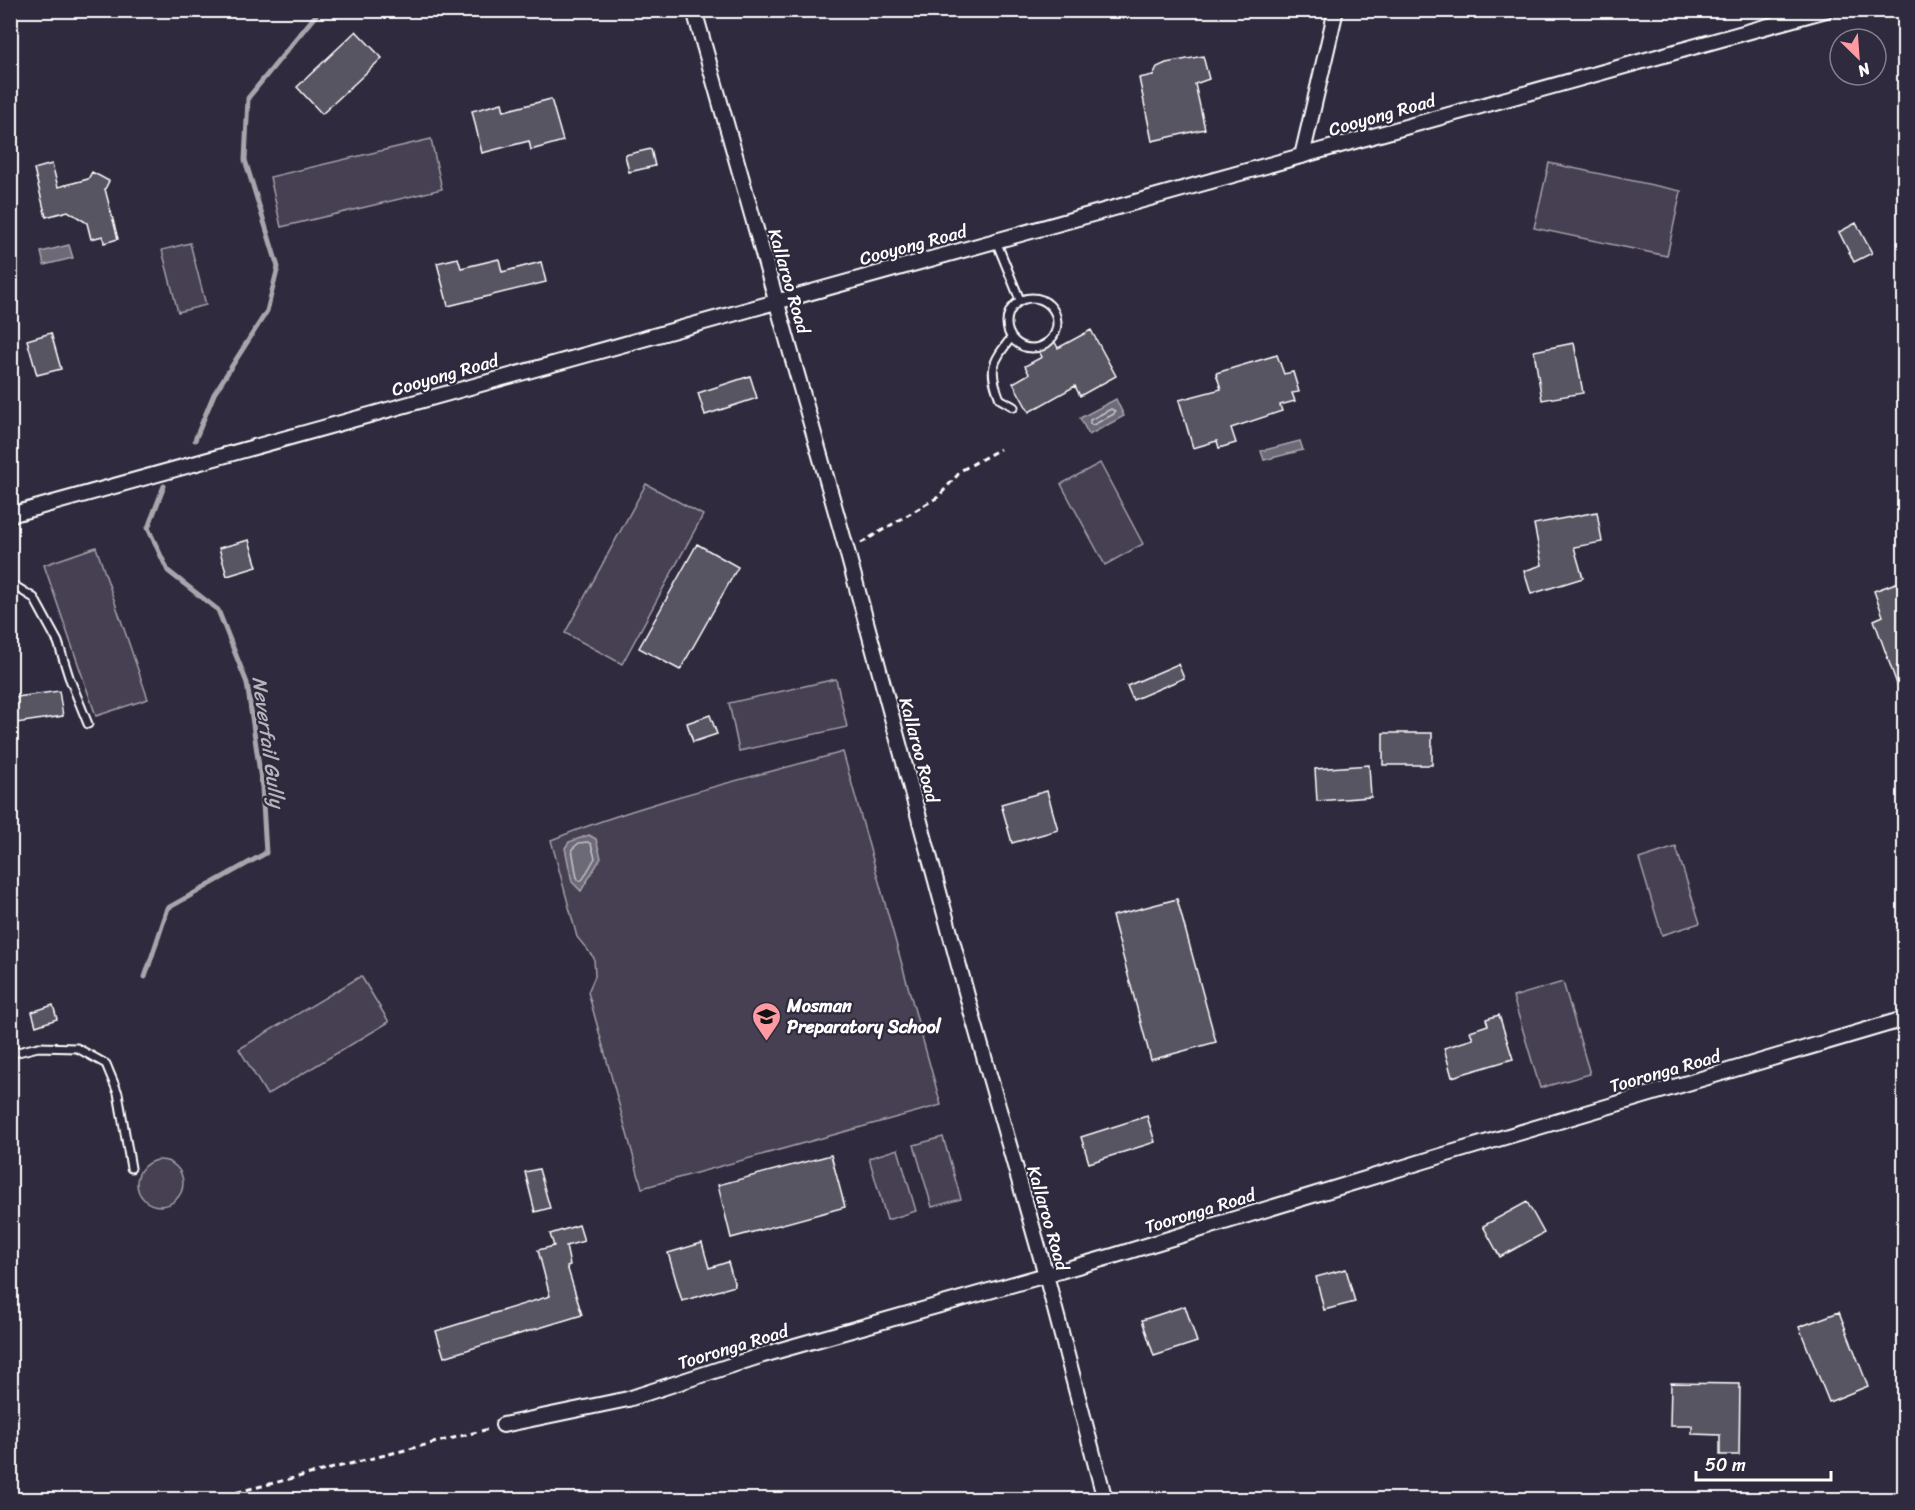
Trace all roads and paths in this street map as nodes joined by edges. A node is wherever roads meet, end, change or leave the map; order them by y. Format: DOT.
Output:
graph roads {
  1 [pos="694,10"];
  2 [pos="1336,10"];
  3 [pos="1826,10"];
  4 [pos="1302,156"];
  5 [pos="996,241"];
  6 [pos="1020,300"];
  7 [pos="776,302"];
  8 [pos="1011,338"];
  9 [pos="1014,407"];
  10 [pos="1000,449"];
  11 [pos="10,515"];
  12 [pos="847,551"];
  13 [pos="10,583"];
  14 [pos="88,724"];
  15 [pos="1905,1019"];
  16 [pos="10,1054"];
  17 [pos="131,1168"];
  18 [pos="1046,1275"];
  19 [pos="503,1425"];
  20 [pos="206,1500"];
  21 [pos="1105,1500"];
  1 -- 7 [label="street, Kallaroo Road"];
  2 -- 4 [label="street"];
  3 -- 4 [label="street, Cooyong Road"];
  4 -- 5 [label="street, Cooyong Road"];
  5 -- 6 [label="lane"];
  5 -- 7 [label="street, Cooyong Road"];
  6 -- 8 [label="lane"];
  6 -- 8 [label="lane"];
  7 -- 11 [label="street, Cooyong Road"];
  7 -- 12 [label="street, Kallaroo Road"];
  8 -- 9 [label="lane"];
  10 -- 12 [label="path"];
  12 -- 18 [label="street, Kallaroo Road"];
  13 -- 14 [label="lane"];
  15 -- 18 [label="street, Tooronga Road"];
  16 -- 17 [label="lane"];
  18 -- 19 [label="street, Tooronga Road"];
  18 -- 21 [label="street, Kallaroo Road"];
  19 -- 20 [label="path"];
}
